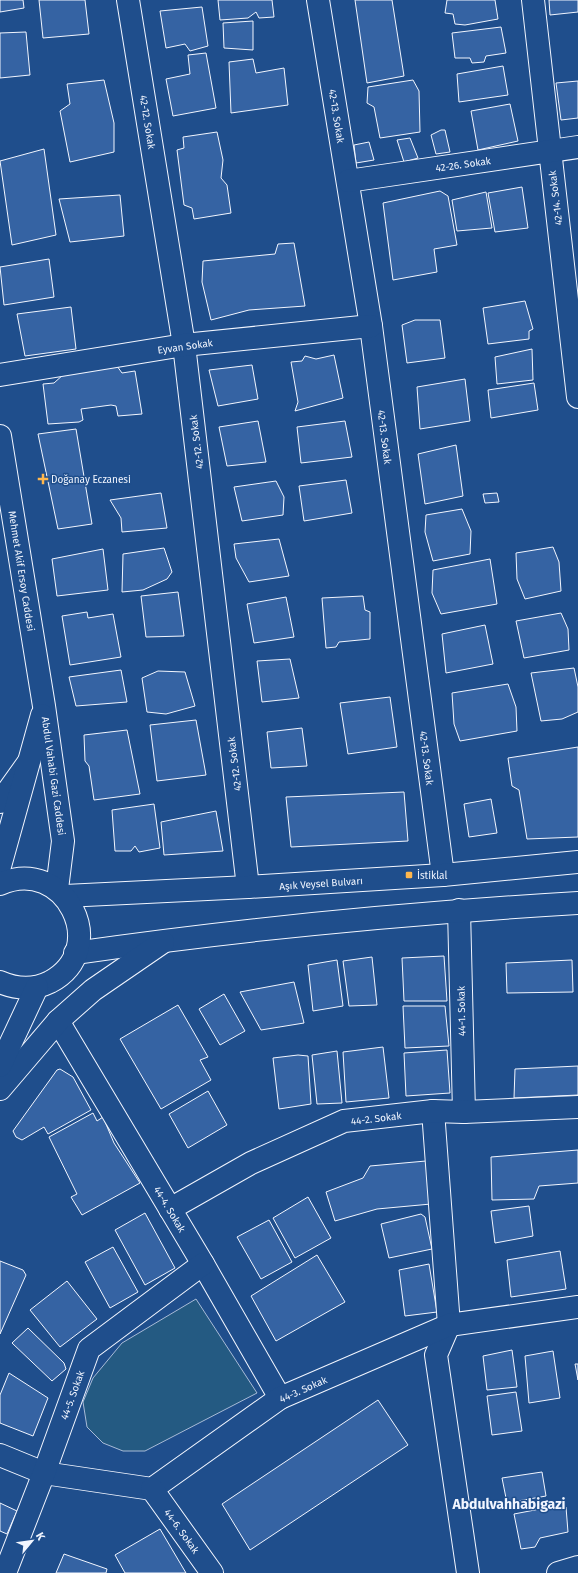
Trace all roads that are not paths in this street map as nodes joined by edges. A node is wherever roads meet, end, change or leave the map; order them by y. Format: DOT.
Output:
graph roads {
  1 [pos="128,0"];
  2 [pos="318,0"];
  3 [pos="533,0"];
  4 [pos="578,147"];
  5 [pos="550,152"];
  6 [pos="348,181"];
  7 [pos="371,326"];
  8 [pos="184,345"];
  9 [pos="0,375"];
  10 [pos="578,397"];
  11 [pos="0,436"];
  12 [pos="44,706"];
  13 [pos="29,762"];
  14 [pos="0,802"];
  15 [pos="578,862"];
  16 [pos="0,866"];
  17 [pos="443,875"];
  18 [pos="0,884"];
  19 [pos="248,887"];
  20 [pos="61,893"];
  21 [pos="578,903"];
  22 [pos="459,910"];
  23 [pos="167,940"];
  24 [pos="75,953"];
  25 [pos="0,982"];
  26 [pos="37,987"];
  27 [pos="58,1021"];
  28 [pos="0,1066"];
  29 [pos="0,1089"];
  30 [pos="578,1107"];
  31 [pos="433,1111"];
  32 [pos="464,1112"];
  33 [pos="170,1209"];
  34 [pos="203,1264"];
  35 [pos="578,1307"];
  36 [pos="449,1325"];
  37 [pos="280,1398"];
  38 [pos="0,1455"];
  39 [pos="44,1473"];
  40 [pos="152,1489"];
  41 [pos="578,1567"];
  42 [pos="5,1573"];
  43 [pos="212,1573"];
  44 [pos="468,1573"];
  45 [pos="558,1573"];
  1 -- 8 [label="street, 42-12. Sokak"];
  2 -- 6 [label="street, 42-13. Sokak"];
  3 -- 5 [label="street, 42-14. Sokak"];
  4 -- 5 [label="street, 42-26. Sokak"];
  5 -- 6 [label="street, 42-26. Sokak"];
  5 -- 10 [label="street, 42-14. Sokak"];
  6 -- 7 [label="street, 42-13. Sokak"];
  7 -- 8 [label="street, Eyvan Sokak"];
  7 -- 17 [label="street, 42-13. Sokak"];
  8 -- 9 [label="street, Eyvan Sokak"];
  8 -- 19 [label="street, 42-12. Sokak"];
  11 -- 12 [label="street, Mehmet Akif Ersoy Caddesi"];
  12 -- 13 [label="street, Abdul Vahabi Gazi Caddesi"];
  12 -- 20 [label="street, Abdul Vahabi Gazi Caddesi"];
  13 -- 14 [label="street"];
  13 -- 16 [label="street, Abdul Vahabi Gazi Caddesi"];
  15 -- 17 [label="street, Aşık Veysel Bulvarı"];
  17 -- 19 [label="street, Aşık Veysel Bulvarı"];
  18 -- 20 [label="street"];
  19 -- 20 [label="street, Aşık Veysel Bulvarı"];
  20 -- 24 [label="street"];
  21 -- 22 [label="street"];
  22 -- 23 [label="street"];
  22 -- 32 [label="street, 44-1. Sokak"];
  23 -- 24 [label="street"];
  23 -- 27 [label="street"];
  24 -- 26 [label="street"];
  25 -- 26 [label="street"];
  26 -- 28 [label="street"];
  27 -- 29 [label="street"];
  27 -- 33 [label="street, 44-4. Sokak"];
  30 -- 32 [label="street, 44-2. Sokak"];
  31 -- 32 [label="street, 44-2. Sokak"];
  31 -- 33 [label="street, 44-2. Sokak"];
  31 -- 36 [label="street"];
  33 -- 34 [label="street, 44-4. Sokak"];
  34 -- 37 [label="street, 44-4. Sokak"];
  34 -- 39 [label="street, 44-5. Sokak"];
  35 -- 36 [label="street, 44-3. Sokak"];
  36 -- 37 [label="street, 44-3. Sokak"];
  36 -- 44 [label="street"];
  37 -- 40 [label="street, 44-3. Sokak"];
  38 -- 39 [label="street"];
  39 -- 40 [label="street"];
  39 -- 42 [label="street, 44-5. Sokak"];
  40 -- 43 [label="street, 44-6. Sokak"];
  41 -- 45 [label="street"];
}
